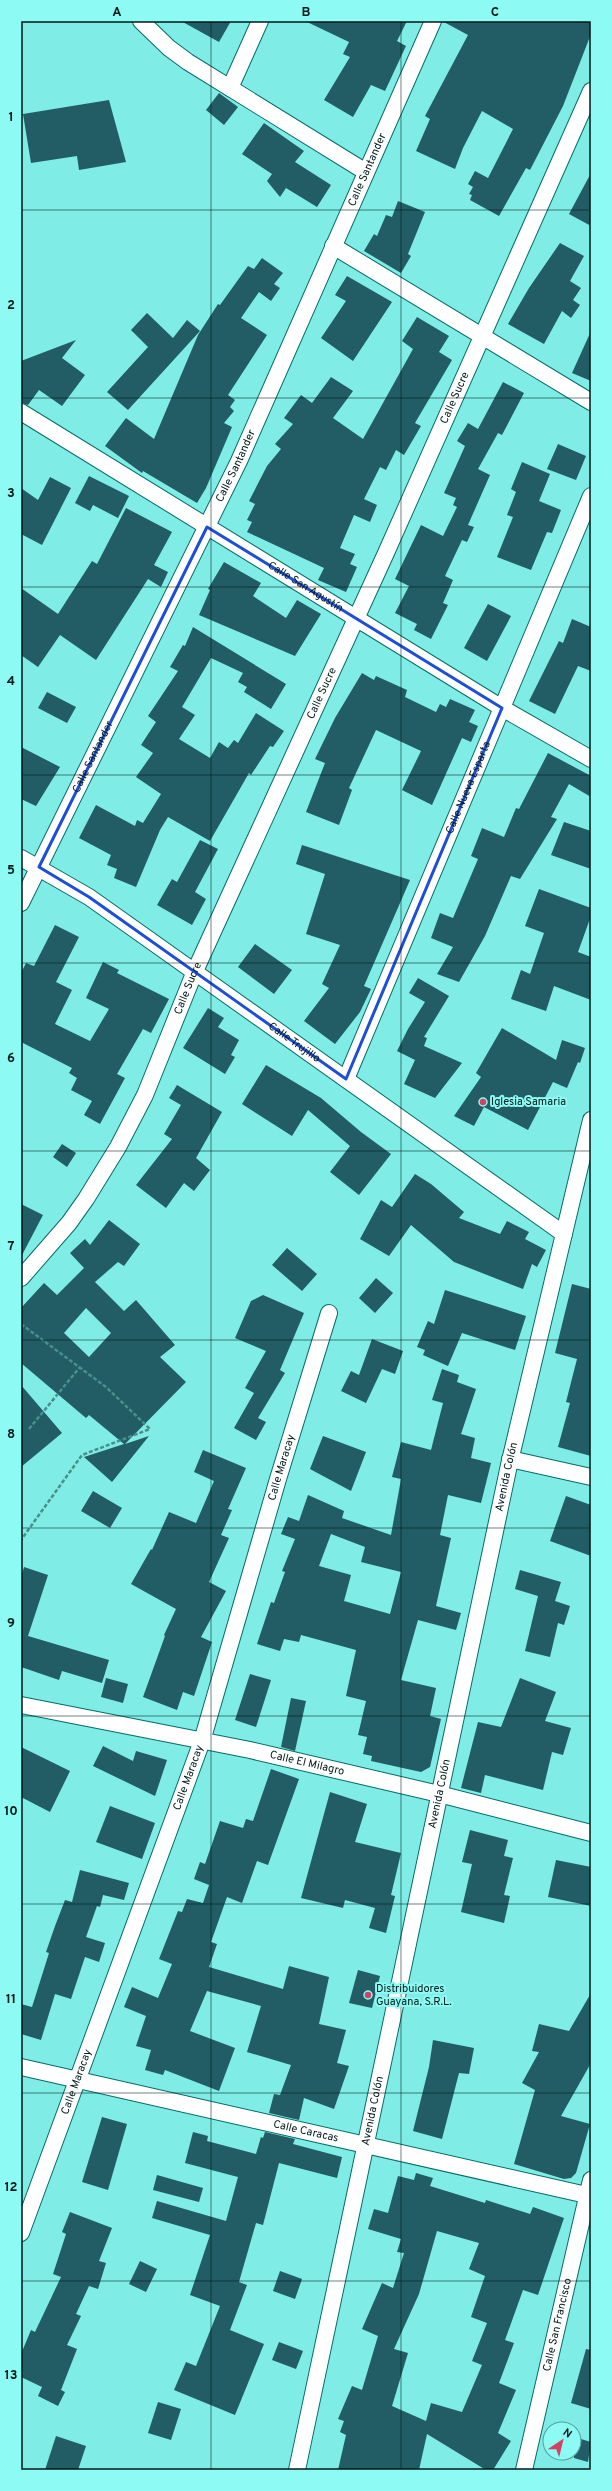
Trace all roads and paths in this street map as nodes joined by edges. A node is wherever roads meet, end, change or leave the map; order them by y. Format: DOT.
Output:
graph roads {
  1 [pos="141,21"];
  2 [pos="260,21"];
  3 [pos="433,21"];
  4 [pos="230,88"];
  5 [pos="591,91"];
  6 [pos="366,172"];
  7 [pos="333,246"];
  8 [pos="483,336"];
  9 [pos="591,402"];
  10 [pos="21,412"];
  11 [pos="591,496"];
  12 [pos="207,527"];
  13 [pos="356,618"];
  14 [pos="502,708"];
  15 [pos="591,760"];
  16 [pos="21,858"];
  17 [pos="39,868"];
  18 [pos="21,903"];
  19 [pos="195,971"];
  20 [pos="346,1079"];
  21 [pos="591,1120"];
  22 [pos="564,1234"];
  23 [pos="21,1278"];
  24 [pos="329,1313"];
  25 [pos="21,1324"];
  26 [pos="80,1367"];
  27 [pos="30,1429"];
  28 [pos="510,1459"];
  29 [pos="591,1477"];
  30 [pos="21,1540"];
  31 [pos="21,1705"];
  32 [pos="202,1741"];
  33 [pos="439,1794"];
  34 [pos="591,1833"];
  35 [pos="21,2067"];
  36 [pos="76,2080"];
  37 [pos="364,2145"];
  38 [pos="590,2190"];
  39 [pos="21,2233"];
  40 [pos="296,2470"];
  41 [pos="524,2470"];
  1 -- 4 [label="street"];
  2 -- 4 [label="street"];
  3 -- 6 [label="street, Calle Santander"];
  4 -- 6 [label="street"];
  5 -- 8 [label="street, Calle Sucre"];
  6 -- 7 [label="street, Calle Santander"];
  7 -- 8 [label="street"];
  7 -- 12 [label="street, Calle Santander"];
  8 -- 9 [label="street"];
  8 -- 13 [label="street, Calle Sucre"];
  10 -- 12 [label="street, Calle San Agustín"];
  11 -- 14 [label="street, Calle Nueva Esparta"];
  12 -- 13 [label="street, Calle San Agustín"];
  12 -- 17 [label="street, Calle Santander"];
  13 -- 14 [label="street, Calle San Agustín"];
  13 -- 19 [label="street, Calle Sucre"];
  14 -- 15 [label="street, Calle San Agustín"];
  14 -- 20 [label="street, Calle Nueva Esparta"];
  16 -- 17 [label="street, Calle Trujillo"];
  17 -- 18 [label="street, Calle Santander"];
  17 -- 19 [label="street, Calle Trujillo"];
  19 -- 20 [label="street, Calle Trujillo"];
  19 -- 23 [label="street, Calle Sucre"];
  20 -- 22 [label="street, Calle Trujillo"];
  21 -- 22 [label="street, Avenida Colón"];
  22 -- 28 [label="street, Avenida Colón"];
  24 -- 32 [label="street, Calle Maracay"];
  25 -- 26 [label="path"];
  26 -- 27 [label="path"];
  26 -- 30 [label="path"];
  28 -- 29 [label="street"];
  28 -- 33 [label="street, Avenida Colón"];
  31 -- 32 [label="street, Calle El Milagro"];
  32 -- 33 [label="street, Calle El Milagro"];
  32 -- 36 [label="street, Calle Maracay"];
  33 -- 34 [label="street, Calle El Milagro"];
  33 -- 37 [label="street, Avenida Colón"];
  35 -- 36 [label="street, Calle Caracas"];
  36 -- 37 [label="street, Calle Caracas"];
  36 -- 39 [label="street, Calle Maracay"];
  37 -- 38 [label="street, Calle Caracas"];
  37 -- 40 [label="street, Avenida Colón"];
  38 -- 41 [label="street, Calle San Francisco"];
}
